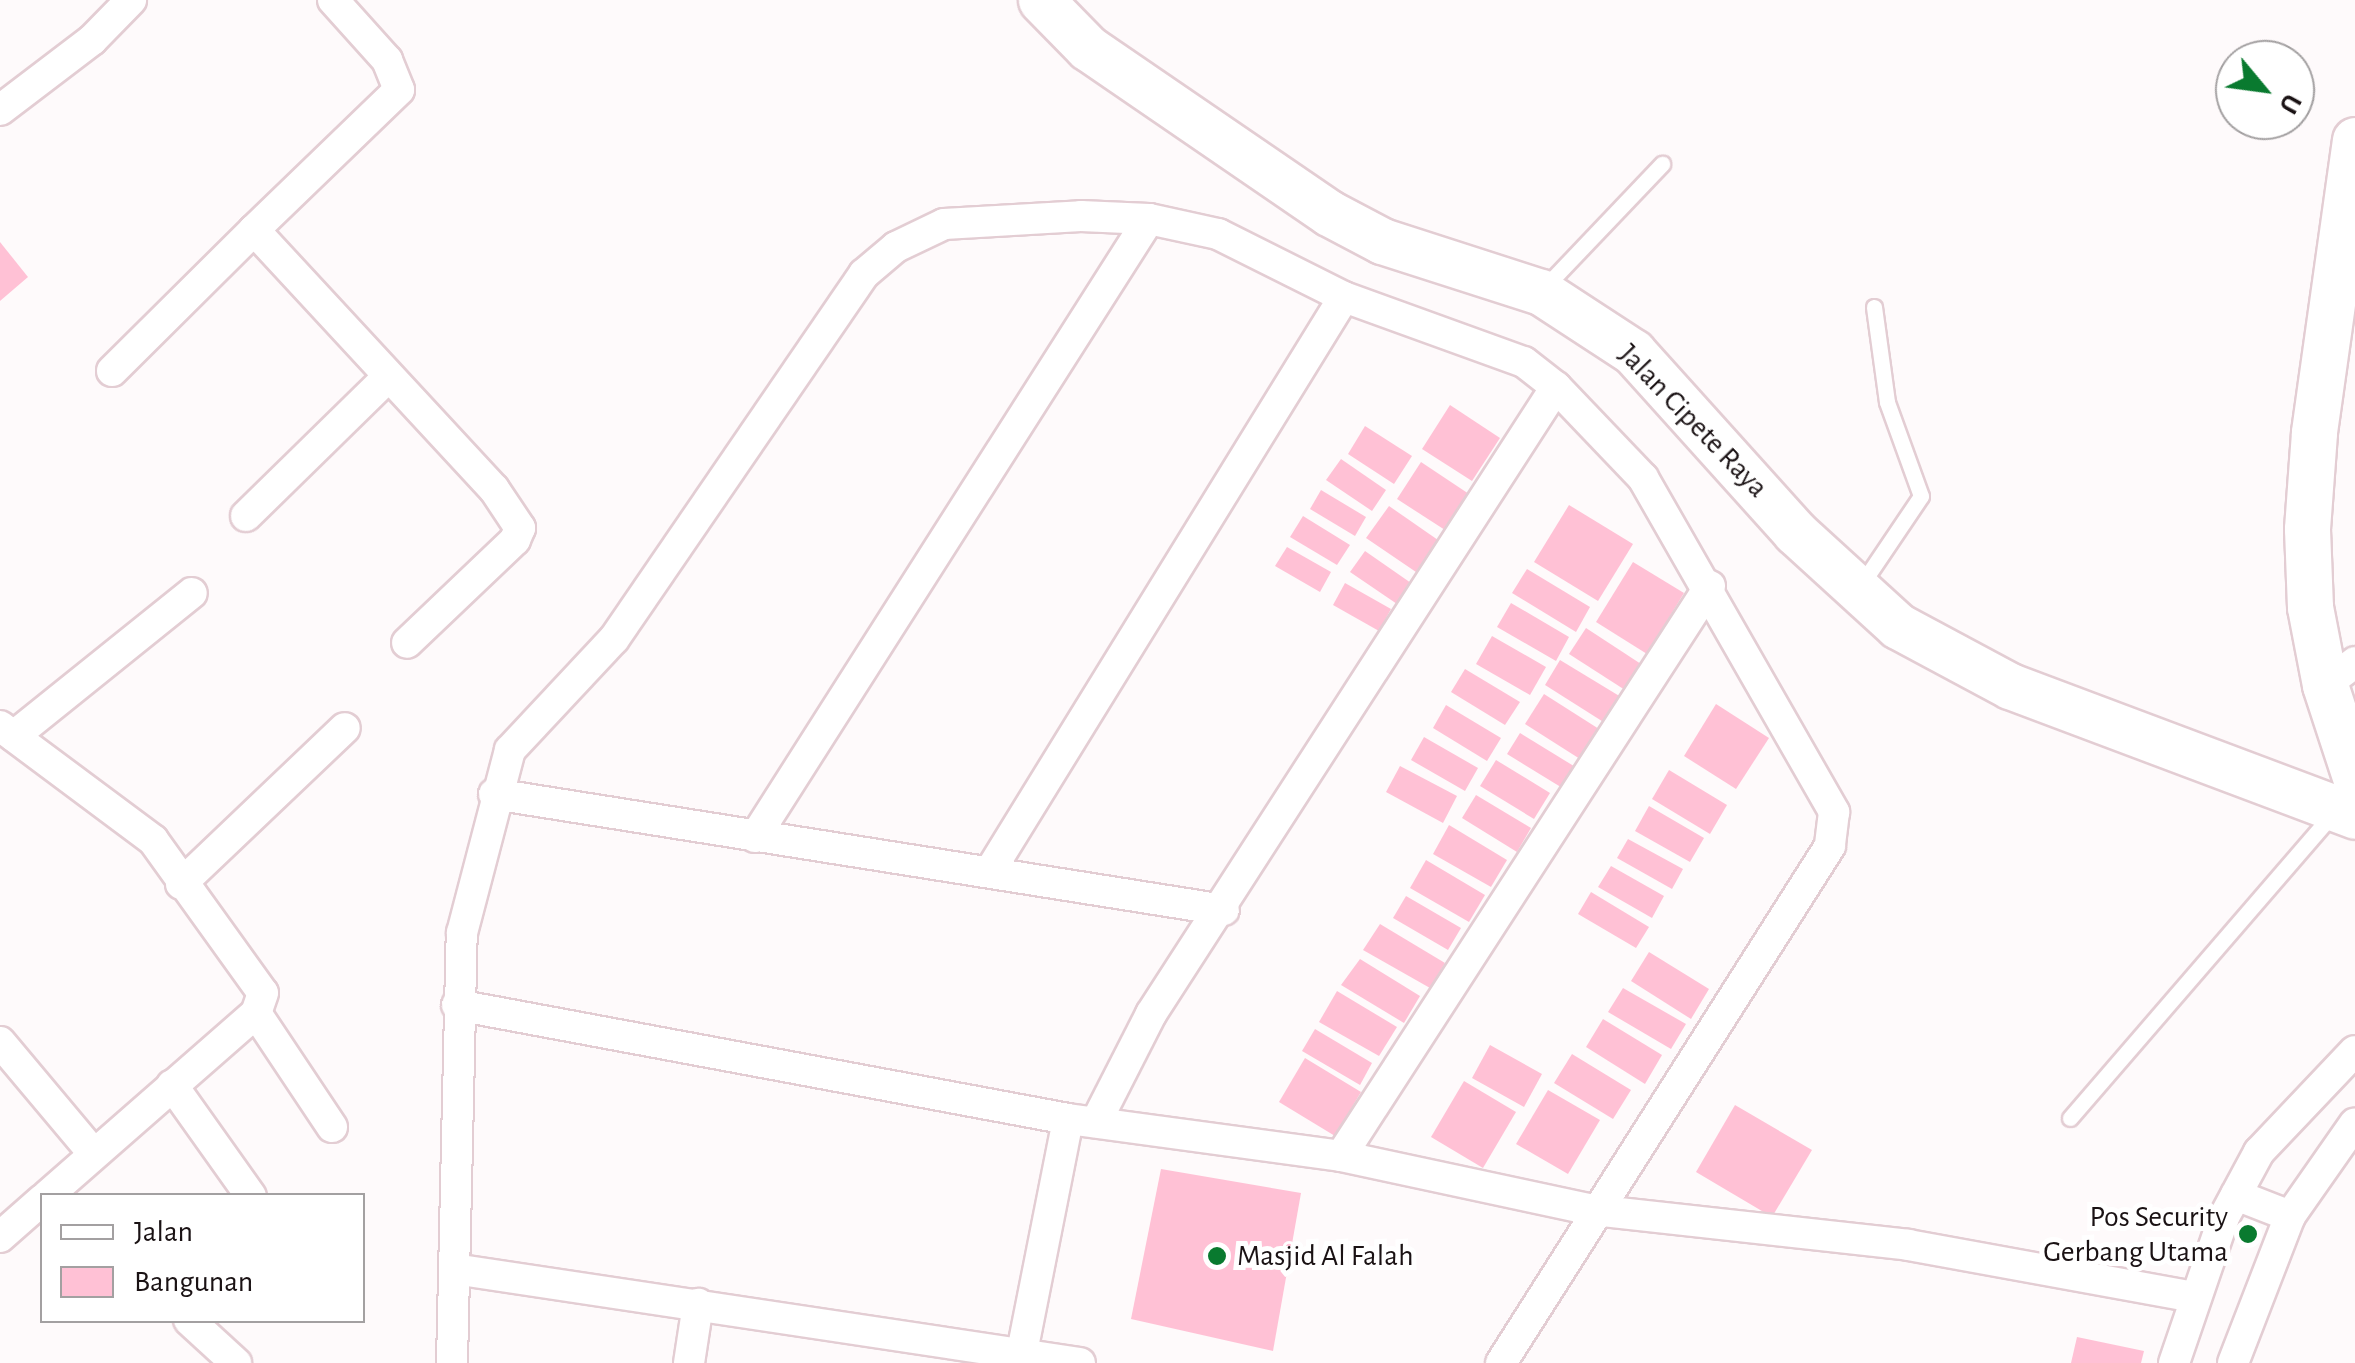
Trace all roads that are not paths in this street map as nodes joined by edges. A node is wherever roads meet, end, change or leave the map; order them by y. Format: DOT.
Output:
graph roads {
  1 [pos="131,0"];
  2 [pos="333,0"];
  3 [pos="1042,0"];
  4 [pos="0,110"];
  5 [pos="2355,140"];
  6 [pos="1662,164"];
  7 [pos="1149,220"];
  8 [pos="254,230"];
  9 [pos="1540,292"];
  10 [pos="1344,297"];
  11 [pos="1874,307"];
  12 [pos="112,371"];
  13 [pos="388,376"];
  14 [pos="1556,386"];
  15 [pos="246,516"];
  16 [pos="1710,586"];
  17 [pos="192,592"];
  18 [pos="1855,592"];
  19 [pos="407,644"];
  20 [pos="2340,674"];
  21 [pos="346,728"];
  22 [pos="7,730"];
  23 [pos="494,794"];
  24 [pos="2349,801"];
  25 [pos="756,837"];
  26 [pos="990,872"];
  27 [pos="181,884"];
  28 [pos="1224,910"];
  29 [pos="456,1005"];
  30 [pos="256,1013"];
  31 [pos="0,1042"];
  32 [pos="2355,1050"];
  33 [pos="172,1086"];
  34 [pos="2070,1118"];
  35 [pos="1082,1120"];
  36 [pos="2355,1122"];
  37 [pos="332,1127"];
  38 [pos="94,1154"];
  39 [pos="1341,1156"];
  40 [pos="50,1193"];
  41 [pos="249,1193"];
  42 [pos="2236,1196"];
  43 [pos="40,1202"];
  44 [pos="1593,1210"];
  45 [pos="2290,1216"];
  46 [pos="0,1237"];
  47 [pos="454,1268"];
  48 [pos="2194,1297"];
  49 [pos="698,1304"];
  50 [pos="192,1323"];
  51 [pos="926,1350"];
  52 [pos="1022,1352"];
  53 [pos="236,1363"];
  54 [pos="452,1363"];
  55 [pos="689,1363"];
  56 [pos="1080,1363"];
  57 [pos="1501,1363"];
  58 [pos="2174,1363"];
  59 [pos="2233,1363"];
  1 -- 4 [label="street"];
  2 -- 8 [label="street"];
  3 -- 9 [label="main road, Jalan Cipete Raya"];
  5 -- 20 [label="main road"];
  6 -- 9 [label="lane"];
  7 -- 10 [label="street"];
  7 -- 23 [label="street"];
  7 -- 25 [label="street"];
  8 -- 12 [label="street"];
  8 -- 13 [label="street"];
  9 -- 18 [label="main road, Jalan Cipete Raya"];
  10 -- 14 [label="street"];
  10 -- 26 [label="street"];
  11 -- 18 [label="lane"];
  13 -- 15 [label="street"];
  13 -- 19 [label="street"];
  14 -- 16 [label="street"];
  14 -- 28 [label="street"];
  16 -- 39 [label="street"];
  16 -- 44 [label="street"];
  17 -- 22 [label="street"];
  18 -- 24 [label="main road, Jalan Cipete Raya"];
  20 -- 24 [label="main road"];
  21 -- 27 [label="street"];
  22 -- 27 [label="street"];
  23 -- 25 [label="street"];
  23 -- 29 [label="street"];
  24 -- 34 [label="lane"];
  25 -- 26 [label="street"];
  26 -- 28 [label="street"];
  27 -- 30 [label="street"];
  28 -- 35 [label="street"];
  29 -- 35 [label="street"];
  29 -- 47 [label="street"];
  30 -- 33 [label="street"];
  30 -- 37 [label="street"];
  31 -- 38 [label="street"];
  32 -- 42 [label="street"];
  33 -- 38 [label="street"];
  33 -- 41 [label="street"];
  35 -- 39 [label="street"];
  35 -- 52 [label="street"];
  36 -- 45 [label="street"];
  38 -- 40 [label="street"];
  39 -- 44 [label="street"];
  42 -- 45 [label="street"];
  42 -- 48 [label="street"];
  43 -- 46 [label="street"];
  44 -- 48 [label="street"];
  44 -- 57 [label="street"];
  45 -- 59 [label="street"];
  47 -- 49 [label="street"];
  47 -- 54 [label="street"];
  48 -- 58 [label="street"];
  49 -- 51 [label="street"];
  49 -- 55 [label="street"];
  50 -- 53 [label="street"];
  51 -- 52 [label="street"];
  52 -- 56 [label="street"];
}
